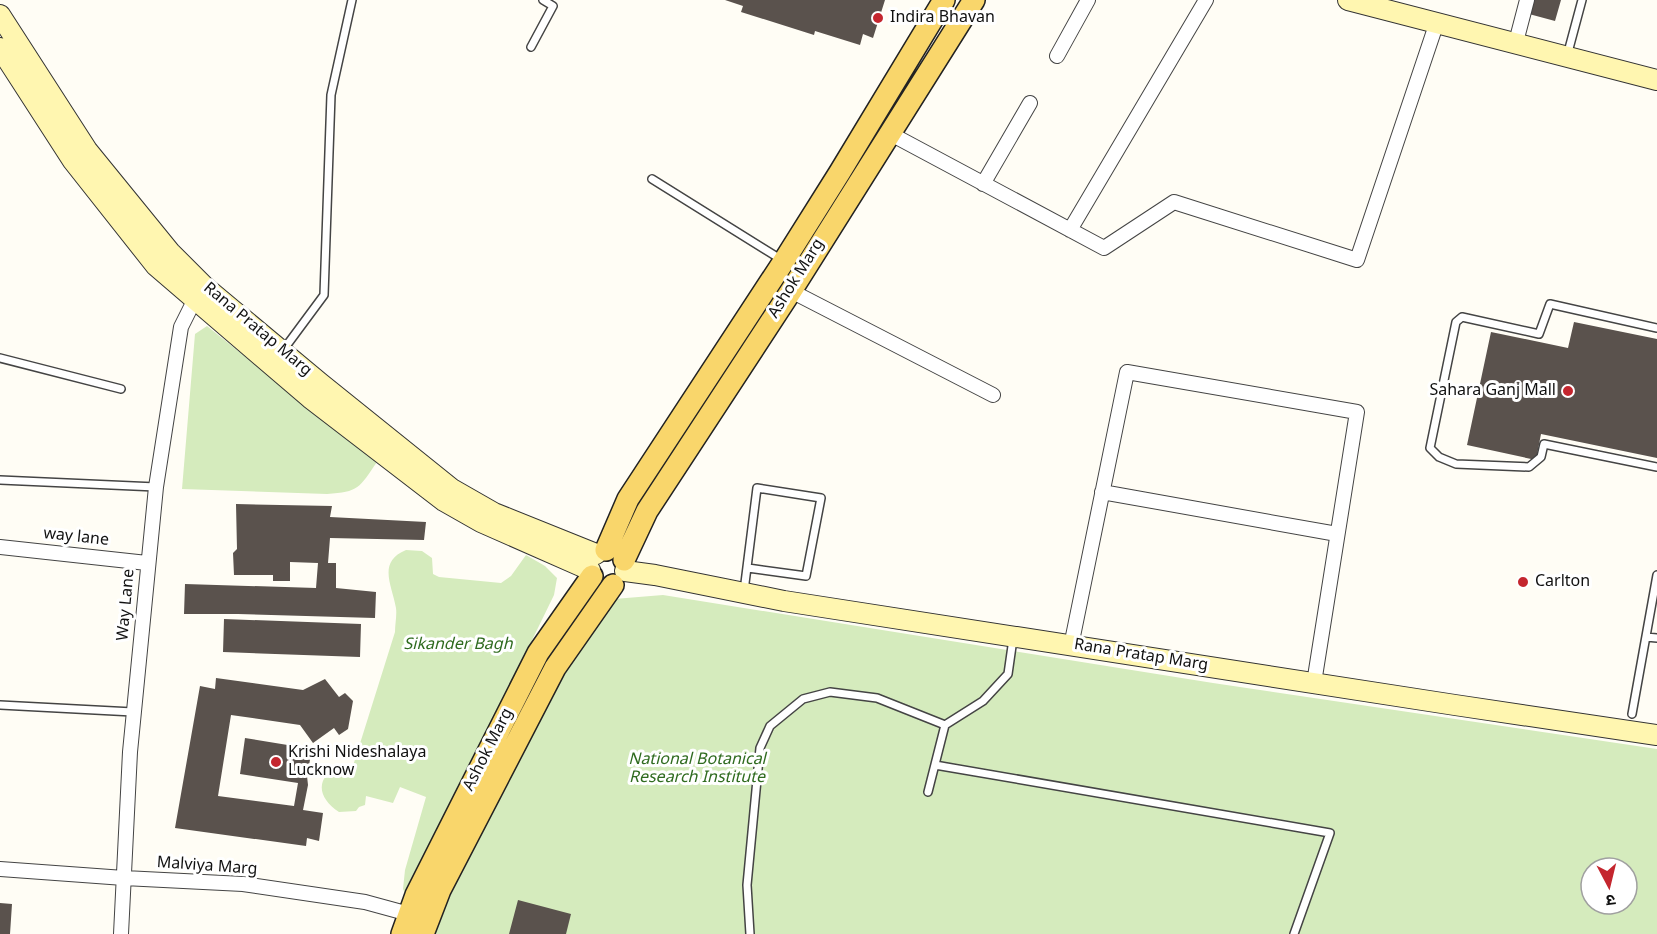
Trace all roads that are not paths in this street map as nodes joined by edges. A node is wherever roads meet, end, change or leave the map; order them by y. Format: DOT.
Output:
graph roads {
  1 [pos="352,0"];
  2 [pos="543,0"];
  3 [pos="944,0"];
  4 [pos="974,0"];
  5 [pos="1088,0"];
  6 [pos="1206,0"];
  7 [pos="1348,0"];
  8 [pos="1527,0"];
  9 [pos="1582,0"];
  10 [pos="0,15"];
  11 [pos="1437,22"];
  12 [pos="1516,42"];
  13 [pos="531,47"];
  14 [pos="0,48"];
  15 [pos="1057,56"];
  16 [pos="1567,56"];
  17 [pos="1657,80"];
  18 [pos="1030,103"];
  19 [pos="889,133"];
  20 [pos="652,179"];
  21 [pos="983,184"];
  22 [pos="1070,230"];
  23 [pos="784,261"];
  24 [pos="790,291"];
  25 [pos="200,293"];
  26 [pos="1657,328"];
  27 [pos="283,351"];
  28 [pos="0,358"];
  29 [pos="121,389"];
  30 [pos="993,395"];
  31 [pos="1657,467"];
  32 [pos="0,480"];
  33 [pos="156,487"];
  34 [pos="1102,492"];
  35 [pos="1337,534"];
  36 [pos="0,547"];
  37 [pos="147,563"];
  38 [pos="596,563"];
  39 [pos="748,567"];
  40 [pos="621,572"];
  41 [pos="1657,575"];
  42 [pos="744,594"];
  43 [pos="1014,637"];
  44 [pos="1646,637"];
  45 [pos="1657,638"];
  46 [pos="1071,646"];
  47 [pos="1314,683"];
  48 [pos="0,705"];
  49 [pos="134,712"];
  50 [pos="1632,714"];
  51 [pos="945,725"];
  52 [pos="1657,735"];
  53 [pos="934,765"];
  54 [pos="928,792"];
  55 [pos="0,869"];
  56 [pos="124,878"];
  57 [pos="406,924"];
  58 [pos="121,934"];
  59 [pos="423,934"];
  60 [pos="750,934"];
  61 [pos="1294,934"];
  1 -- 27 [label="lane"];
  2 -- 13 [label="lane"];
  3 -- 23 [label="main road, Ashok Marg"];
  4 -- 19 [label="main road, Ashok Marg"];
  5 -- 15 [label="street"];
  6 -- 22 [label="street"];
  7 -- 11 [label="street"];
  8 -- 12 [label="street"];
  9 -- 16 [label="lane"];
  10 -- 25 [label="street, Rana Pratap Marg"];
  11 -- 12 [label="street"];
  11 -- 22 [label="street"];
  12 -- 16 [label="street"];
  14 -- 25 [label="street, Rana Pratap Marg"];
  16 -- 17 [label="street"];
  18 -- 21 [label="street"];
  19 -- 21 [label="street"];
  19 -- 24 [label="main road, Ashok Marg"];
  20 -- 23 [label="lane"];
  21 -- 22 [label="street"];
  23 -- 38 [label="main road, Ashok Marg"];
  24 -- 30 [label="street"];
  24 -- 40 [label="main road, Ashok Marg"];
  25 -- 27 [label="street, Rana Pratap Marg"];
  25 -- 33 [label="street, Way Lane"];
  25 -- 38 [label="street, Rana Pratap Marg"];
  26 -- 31 [label="lane"];
  27 -- 38 [label="street, Rana Pratap Marg"];
  28 -- 29 [label="lane"];
  32 -- 33 [label="lane"];
  33 -- 37 [label="street, Way Lane"];
  34 -- 35 [label="street"];
  34 -- 35 [label="street"];
  34 -- 46 [label="street"];
  35 -- 47 [label="street"];
  36 -- 37 [label="street, way lane"];
  37 -- 49 [label="street, Way Lane"];
  38 -- 40 [label="main road"];
  38 -- 40 [label="main road"];
  38 -- 57 [label="main road, Ashok Marg"];
  39 -- 39 [label="lane"];
  39 -- 42 [label="lane"];
  40 -- 42 [label="street, Rana Pratap Marg"];
  40 -- 59 [label="main road, Ashok Marg"];
  41 -- 44 [label="lane"];
  42 -- 43 [label="street, Rana Pratap Marg"];
  43 -- 46 [label="street, Rana Pratap Marg"];
  43 -- 51 [label="lane"];
  44 -- 45 [label="lane"];
  44 -- 50 [label="lane"];
  46 -- 47 [label="street, Rana Pratap Marg"];
  47 -- 52 [label="street, Rana Pratap Marg"];
  48 -- 49 [label="lane"];
  49 -- 56 [label="street, Way Lane"];
  51 -- 53 [label="lane"];
  51 -- 60 [label="lane"];
  53 -- 54 [label="lane"];
  53 -- 61 [label="lane"];
  55 -- 56 [label="street, Malviya Marg"];
  56 -- 57 [label="street, Malviya Marg"];
  56 -- 58 [label="street, Way Lane"];
}
